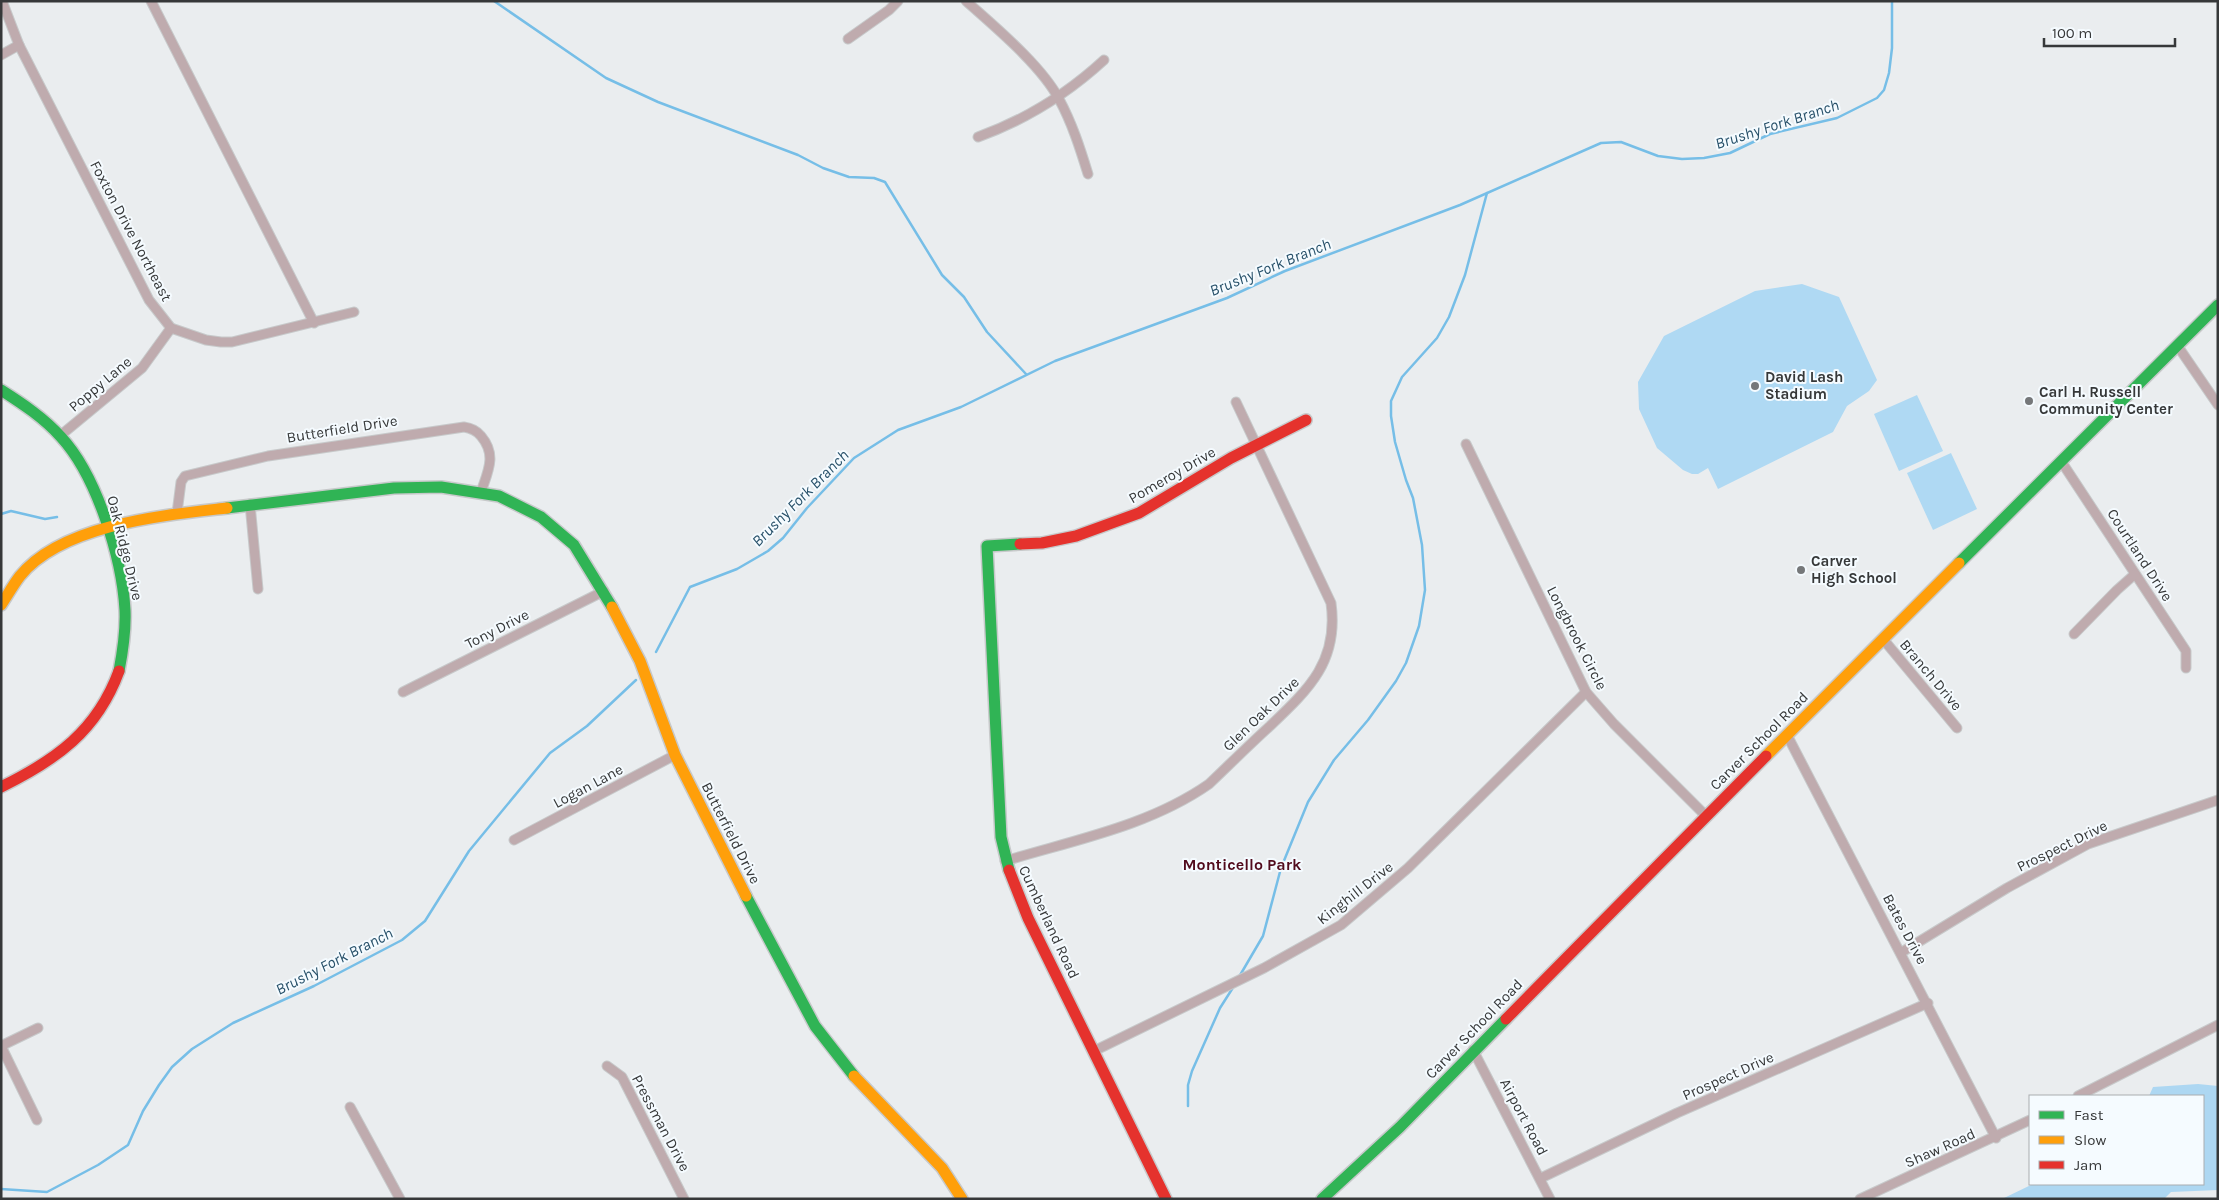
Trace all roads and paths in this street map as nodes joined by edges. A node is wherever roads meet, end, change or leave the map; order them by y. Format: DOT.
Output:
graph roads {
  1 [pos="2,1"];
  2 [pos="151,1"];
  3 [pos="898,1"];
  4 [pos="966,1"];
  5 [pos="848,39"];
  6 [pos="18,45"];
  7 [pos="1,54"];
  8 [pos="1104,60"];
  9 [pos="1058,97"];
  10 [pos="978,137"];
  11 [pos="1088,174"];
  12 [pos="2218,305"];
  13 [pos="354,312"];
  14 [pos="314,323"];
  15 [pos="171,328"];
  16 [pos="2178,345"];
  17 [pos="1,390"];
  18 [pos="1236,402"];
  19 [pos="2218,405"];
  20 [pos="1306,420"];
  21 [pos="62,435"];
  22 [pos="1257,444"];
  23 [pos="1466,444"];
  24 [pos="2061,461"];
  25 [pos="481,492"];
  26 [pos="250,504"];
  27 [pos="177,513"];
  28 [pos="108,528"];
  29 [pos="987,546"];
  30 [pos="2136,574"];
  31 [pos="258,589"];
  32 [pos="604,591"];
  33 [pos="1,605"];
  34 [pos="2074,634"];
  35 [pos="1883,639"];
  36 [pos="2186,668"];
  37 [pos="403,692"];
  38 [pos="1586,692"];
  39 [pos="1957,728"];
  40 [pos="1787,735"];
  41 [pos="676,755"];
  42 [pos="1,786"];
  43 [pos="2218,800"];
  44 [pos="1706,816"];
  45 [pos="514,840"];
  46 [pos="1005,861"];
  47 [pos="1902,952"];
  48 [pos="1928,1003"];
  49 [pos="2218,1025"];
  50 [pos="38,1028"];
  51 [pos="1,1046"];
  52 [pos="1473,1050"];
  53 [pos="1094,1051"];
  54 [pos="607,1066"];
  55 [pos="2080,1095"];
  56 [pos="350,1107"];
  57 [pos="37,1120"];
  58 [pos="2029,1121"];
  59 [pos="1996,1138"];
  60 [pos="1541,1178"];
  61 [pos="400,1199"];
  62 [pos="684,1199"];
  63 [pos="962,1199"];
  64 [pos="1166,1199"];
  65 [pos="1322,1199"];
  66 [pos="1550,1199"];
  67 [pos="1860,1199"];
  1 -- 6 [label="street, Foxton Drive Northeast"];
  2 -- 14 [label="street"];
  3 -- 5 [label="street"];
  4 -- 9 [label="street"];
  6 -- 7 [label="street"];
  6 -- 15 [label="street, Foxton Drive Northeast"];
  8 -- 9 [label="street"];
  9 -- 10 [label="street"];
  9 -- 11 [label="street"];
  12 -- 16 [label="street, Carver School Road"];
  13 -- 14 [label="street"];
  14 -- 15 [label="street"];
  15 -- 21 [label="street, Poppy Lane"];
  16 -- 19 [label="street"];
  16 -- 24 [label="street, Carver School Road"];
  17 -- 21 [label="street, Oak Ridge Drive"];
  18 -- 22 [label="street, Glen Oak Drive"];
  20 -- 22 [label="street, Pomeroy Drive"];
  21 -- 28 [label="street, Oak Ridge Drive"];
  22 -- 29 [label="street, Pomeroy Drive"];
  22 -- 46 [label="street, Glen Oak Drive"];
  23 -- 38 [label="street, Longbrook Circle"];
  24 -- 30 [label="street, Courtland Drive"];
  24 -- 35 [label="street, Carver School Road"];
  25 -- 26 [label="street, Butterfield Drive"];
  25 -- 27 [label="street, Butterfield Drive"];
  25 -- 32 [label="street, Butterfield Drive"];
  26 -- 27 [label="street, Butterfield Drive"];
  26 -- 31 [label="street"];
  27 -- 28 [label="street, Butterfield Drive"];
  28 -- 33 [label="street, Butterfield Drive"];
  28 -- 42 [label="street, Oak Ridge Drive"];
  29 -- 46 [label="street, Cumberland Road"];
  30 -- 34 [label="street"];
  30 -- 36 [label="street, Courtland Drive"];
  32 -- 37 [label="street, Tony Drive"];
  32 -- 41 [label="street, Butterfield Drive"];
  35 -- 39 [label="street, Branch Drive"];
  35 -- 40 [label="street, Carver School Road"];
  38 -- 44 [label="street, Longbrook Circle"];
  38 -- 53 [label="street, Kinghill Drive"];
  40 -- 44 [label="street, Carver School Road"];
  40 -- 47 [label="street, Bates Drive"];
  41 -- 45 [label="street, Logan Lane"];
  41 -- 63 [label="street, Butterfield Drive"];
  43 -- 47 [label="street, Prospect Drive"];
  44 -- 52 [label="street, Carver School Road"];
  46 -- 53 [label="street, Cumberland Road"];
  47 -- 48 [label="street, Bates Drive"];
  48 -- 59 [label="street, Bates Drive"];
  48 -- 60 [label="street, Prospect Drive"];
  49 -- 55 [label="street"];
  50 -- 51 [label="street"];
  51 -- 57 [label="street"];
  52 -- 60 [label="street, Airport Road"];
  52 -- 65 [label="street, Carver School Road"];
  53 -- 64 [label="street, Cumberland Road"];
  54 -- 62 [label="street, Pressman Drive"];
  56 -- 61 [label="street"];
  58 -- 59 [label="street, Shaw Road"];
  59 -- 67 [label="street, Shaw Road"];
  60 -- 66 [label="street, Airport Road"];
}
